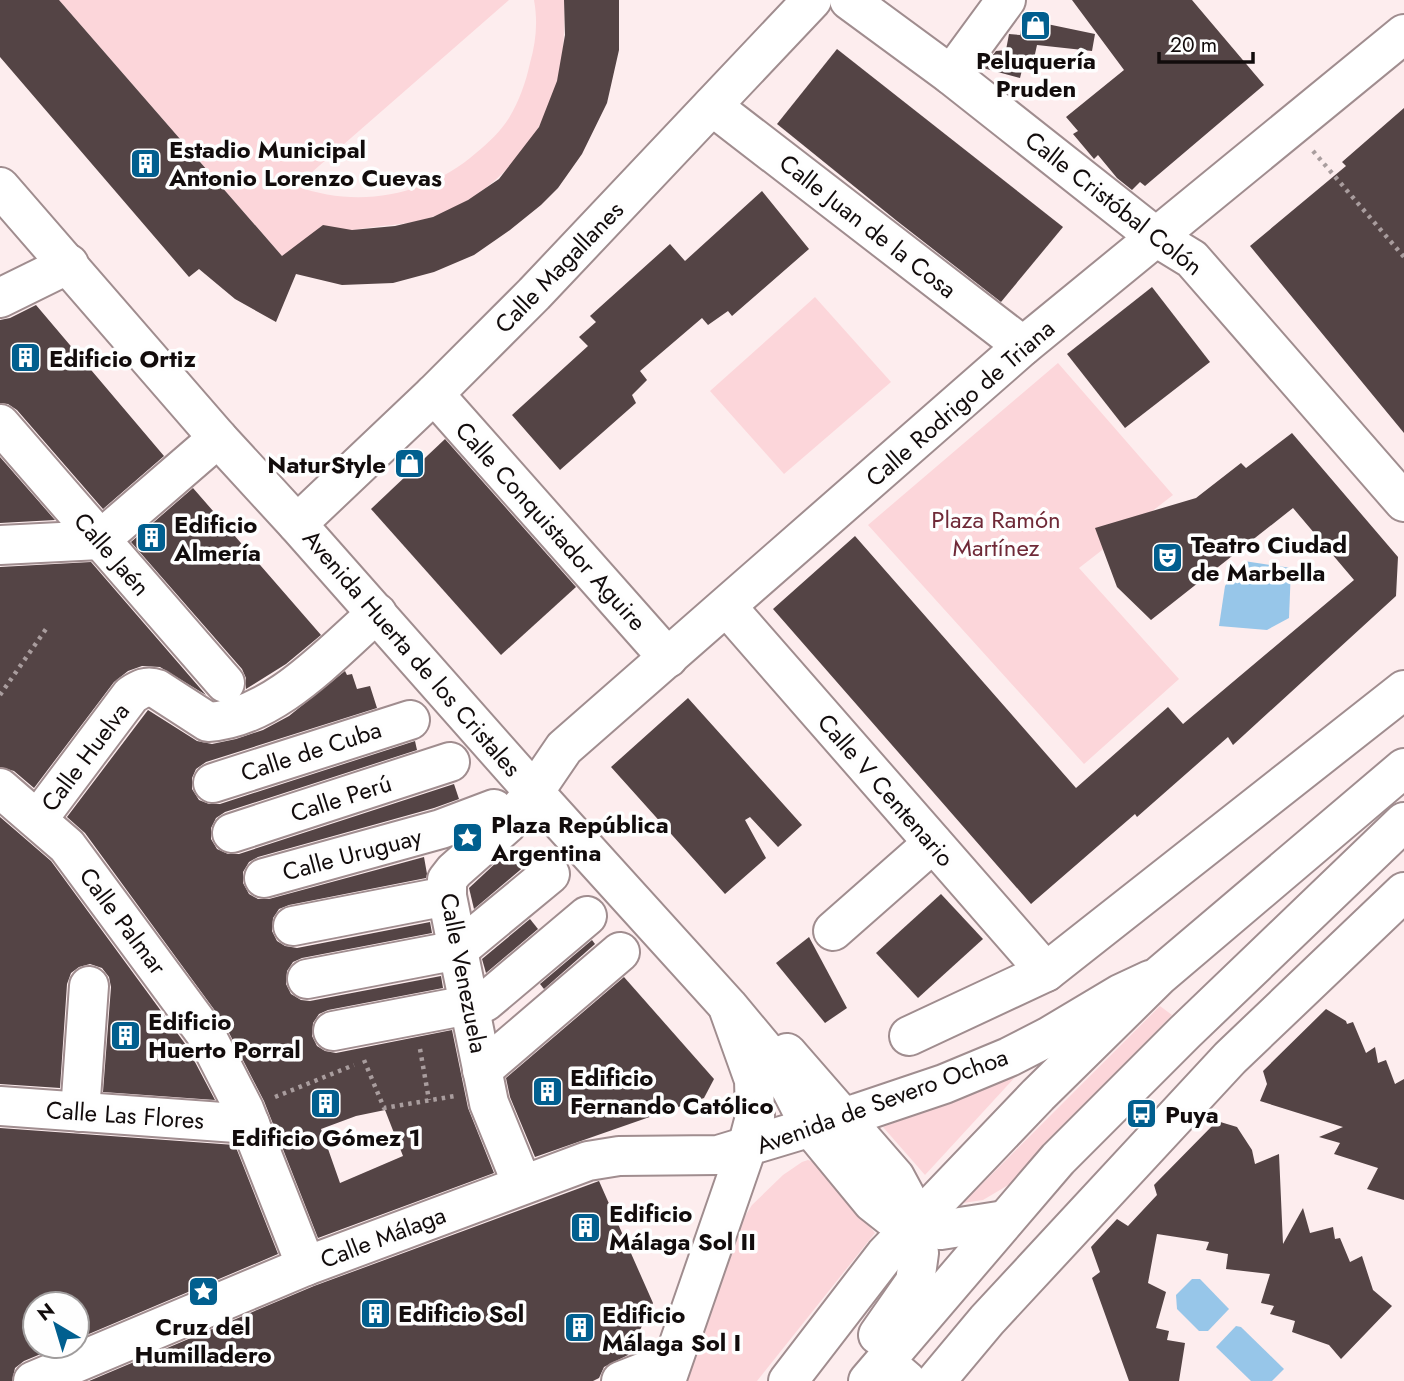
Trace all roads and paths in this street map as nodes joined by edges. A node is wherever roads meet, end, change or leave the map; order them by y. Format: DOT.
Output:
graph roads {
  1 [pos="812,0"];
  2 [pos="849,0"];
  3 [pos="1006,0"];
  4 [pos="1403,37"];
  5 [pos="951,75"];
  6 [pos="712,106"];
  7 [pos="1292,126"];
  8 [pos="0,187"];
  9 [pos="1156,237"];
  10 [pos="1404,257"];
  11 [pos="69,264"];
  12 [pos="0,298"];
  13 [pos="1023,346"];
  14 [pos="434,394"];
  15 [pos="0,424"];
  16 [pos="218,438"];
  17 [pos="1404,502"];
  18 [pos="297,524"];
  19 [pos="100,540"];
  20 [pos="0,545"];
  21 [pos="727,607"];
  22 [pos="377,613"];
  23 [pos="46,629"];
  24 [pos="668,658"];
  25 [pos="225,683"];
  26 [pos="1404,691"];
  27 [pos="0,695"];
  28 [pos="410,720"];
  29 [pos="450,762"];
  30 [pos="1404,768"];
  31 [pos="213,783"];
  32 [pos="0,789"];
  33 [pos="534,792"];
  34 [pos="494,809"];
  35 [pos="38,819"];
  36 [pos="1404,822"];
  37 [pos="233,834"];
  38 [pos="933,843"];
  39 [pos="550,874"];
  40 [pos="264,878"];
  41 [pos="1404,892"];
  42 [pos="447,896"];
  43 [pos="587,916"];
  44 [pos="293,926"];
  45 [pos="833,931"];
  46 [pos="458,945"];
  47 [pos="620,952"];
  48 [pos="1046,972"];
  49 [pos="1159,976"];
  50 [pos="307,979"];
  51 [pos="89,986"];
  52 [pos="483,1000"];
  53 [pos="728,1006"];
  54 [pos="414,1015"];
  55 [pos="909,1036"];
  56 [pos="354,1042"];
  57 [pos="484,1080"];
  58 [pos="429,1100"];
  59 [pos="0,1107"];
  60 [pos="260,1111"];
  61 [pos="80,1112"];
  62 [pos="828,1122"];
  63 [pos="747,1147"];
  64 [pos="522,1184"];
  65 [pos="1005,1220"];
  66 [pos="915,1224"];
  67 [pos="306,1266"];
  68 [pos="669,1371"];
  69 [pos="887,1375"];
  70 [pos="33,1381"];
  71 [pos="621,1381"];
  72 [pos="788,1381"];
  73 [pos="842,1381"];
  74 [pos="936,1381"];
  1 -- 6 [label="street, Calle Magallanes"];
  2 -- 5 [label="street, Calle Cristóbal Colón"];
  3 -- 5 [label="street"];
  4 -- 7 [label="street, Calle Rodrigo de Triana"];
  5 -- 9 [label="street, Calle Cristóbal Colón"];
  6 -- 13 [label="street, Calle Juan de la Cosa"];
  6 -- 14 [label="street, Calle Magallanes"];
  7 -- 9 [label="street, Calle Rodrigo de Triana"];
  7 -- 10 [label="path"];
  8 -- 11 [label="street, Avenida Huerta de los Cristales"];
  9 -- 13 [label="street, Calle Rodrigo de Triana"];
  9 -- 17 [label="street, Calle Cristóbal Colón"];
  11 -- 12 [label="street"];
  11 -- 16 [label="street, Avenida Huerta de los Cristales"];
  13 -- 21 [label="street, Calle Rodrigo de Triana"];
  14 -- 18 [label="street, Calle Magallanes"];
  14 -- 24 [label="street, Calle Conquistador Aguire"];
  15 -- 19 [label="street, Calle Jaén"];
  16 -- 18 [label="street, Avenida Huerta de los Cristales"];
  16 -- 19 [label="street"];
  18 -- 22 [label="street, Avenida Huerta de los Cristales"];
  19 -- 20 [label="street"];
  19 -- 25 [label="street, Calle Jaén"];
  21 -- 24 [label="street, Calle Rodrigo de Triana"];
  21 -- 38 [label="street, Calle V Centenario"];
  22 -- 33 [label="street, Avenida Huerta de los Cristales"];
  22 -- 35 [label="street, Calle Huelva"];
  23 -- 27 [label="path"];
  24 -- 33 [label="street, Calle Rodrigo de Triana"];
  26 -- 48 [label="street"];
  28 -- 31 [label="street, Calle de Cuba"];
  29 -- 37 [label="street, Calle Perú"];
  30 -- 49 [label="street, Avenida de Severo Ochoa"];
  32 -- 35 [label="street, Calle Palmar"];
  33 -- 42 [label="street, Calle Venezuela"];
  33 -- 53 [label="street, Avenida Huerta de los Cristales"];
  34 -- 40 [label="street, Calle Uruguay"];
  35 -- 60 [label="street, Calle Palmar"];
  36 -- 65 [label="street"];
  38 -- 45 [label="street"];
  38 -- 48 [label="street, Calle V Centenario"];
  39 -- 46 [label="street"];
  41 -- 74 [label="street"];
  42 -- 44 [label="street"];
  42 -- 46 [label="street, Calle Venezuela"];
  43 -- 52 [label="street"];
  46 -- 50 [label="street"];
  46 -- 52 [label="street, Calle Venezuela"];
  47 -- 57 [label="street"];
  48 -- 55 [label="street"];
  49 -- 62 [label="street, Avenida de Severo Ochoa"];
  49 -- 66 [label="street, Avenida de Severo Ochoa"];
  51 -- 61 [label="street"];
  52 -- 54 [label="street"];
  52 -- 57 [label="street, Calle Venezuela"];
  53 -- 62 [label="street, Avenida Huerta de los Cristales"];
  53 -- 63 [label="street"];
  54 -- 56 [label="street"];
  54 -- 58 [label="path"];
  56 -- 58 [label="path"];
  56 -- 60 [label="path"];
  57 -- 58 [label="path"];
  57 -- 64 [label="street, Calle Venezuela"];
  59 -- 61 [label="street, Calle Las Flores"];
  60 -- 61 [label="street, Calle Las Flores"];
  60 -- 67 [label="street, Calle Palmar"];
  62 -- 63 [label="street, Avenida de Severo Ochoa"];
  62 -- 66 [label="street, Avenida Huerta de los Cristales"];
  63 -- 64 [label="street, Calle Málaga"];
  63 -- 68 [label="street, Avenida de Severo Ochoa"];
  64 -- 67 [label="street, Calle Málaga"];
  65 -- 66 [label="street"];
  65 -- 69 [label="street"];
  66 -- 72 [label="street, Avenida de Severo Ochoa"];
  66 -- 73 [label="street"];
  67 -- 70 [label="street, Calle Málaga"];
  68 -- 71 [label="street"];
}
